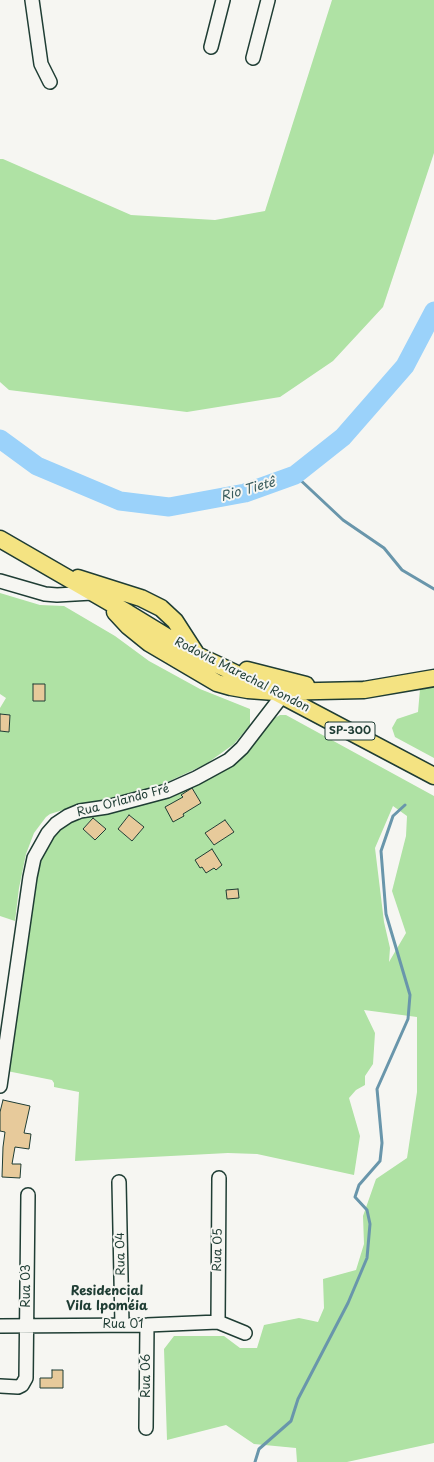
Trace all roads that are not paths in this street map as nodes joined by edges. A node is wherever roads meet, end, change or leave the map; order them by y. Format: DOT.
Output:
graph roads {
  1 [pos="32,0"];
  2 [pos="224,0"];
  3 [pos="268,0"];
  4 [pos="211,47"];
  5 [pos="253,58"];
  6 [pos="50,82"];
  7 [pos="0,539"];
  8 [pos="54,570"];
  9 [pos="0,581"];
  10 [pos="92,593"];
  11 [pos="141,598"];
  12 [pos="128,619"];
  13 [pos="197,655"];
  14 [pos="214,663"];
  15 [pos="429,679"];
  16 [pos="329,691"];
  17 [pos="279,694"];
  18 [pos="431,774"];
  19 [pos="0,1086"];
  20 [pos="219,1178"];
  21 [pos="119,1182"];
  22 [pos="28,1195"];
  23 [pos="218,1322"];
  24 [pos="27,1325"];
  25 [pos="122,1325"];
  26 [pos="147,1325"];
  27 [pos="0,1326"];
  28 [pos="245,1333"];
  29 [pos="0,1386"];
  30 [pos="146,1428"];
  1 -- 6 [label="street"];
  2 -- 4 [label="street"];
  3 -- 5 [label="street"];
  7 -- 8 [label="main road, Rodovia Marechal Rondon / SP-300"];
  8 -- 10 [label="main road, Rodovia Marechal Rondon / SP-300"];
  8 -- 11 [label="main road"];
  9 -- 10 [label="street"];
  10 -- 12 [label="main road, Rodovia Marechal Rondon / SP-300"];
  11 -- 12 [label="main road"];
  11 -- 13 [label="main road"];
  12 -- 13 [label="main road, Rodovia Marechal Rondon / SP-300"];
  12 -- 17 [label="main road"];
  13 -- 14 [label="main road, Rodovia Marechal Rondon / SP-300"];
  14 -- 16 [label="main road"];
  14 -- 17 [label="main road, Rodovia Marechal Rondon / SP-300"];
  15 -- 16 [label="main road"];
  16 -- 17 [label="main road"];
  17 -- 18 [label="main road, Rodovia Marechal Rondon / SP-300"];
  17 -- 19 [label="street, Rua Orlando Fré"];
  20 -- 23 [label="street, Rua 05"];
  21 -- 25 [label="street, Rua 04"];
  22 -- 24 [label="street, Rua 03"];
  23 -- 26 [label="street, Rua 01"];
  23 -- 28 [label="street, Rua 01"];
  24 -- 25 [label="street, Rua 01"];
  24 -- 27 [label="street, Rua 01"];
  24 -- 29 [label="street, Rua 03"];
  25 -- 26 [label="street, Rua 01"];
  26 -- 30 [label="street, Rua 06"];
}
